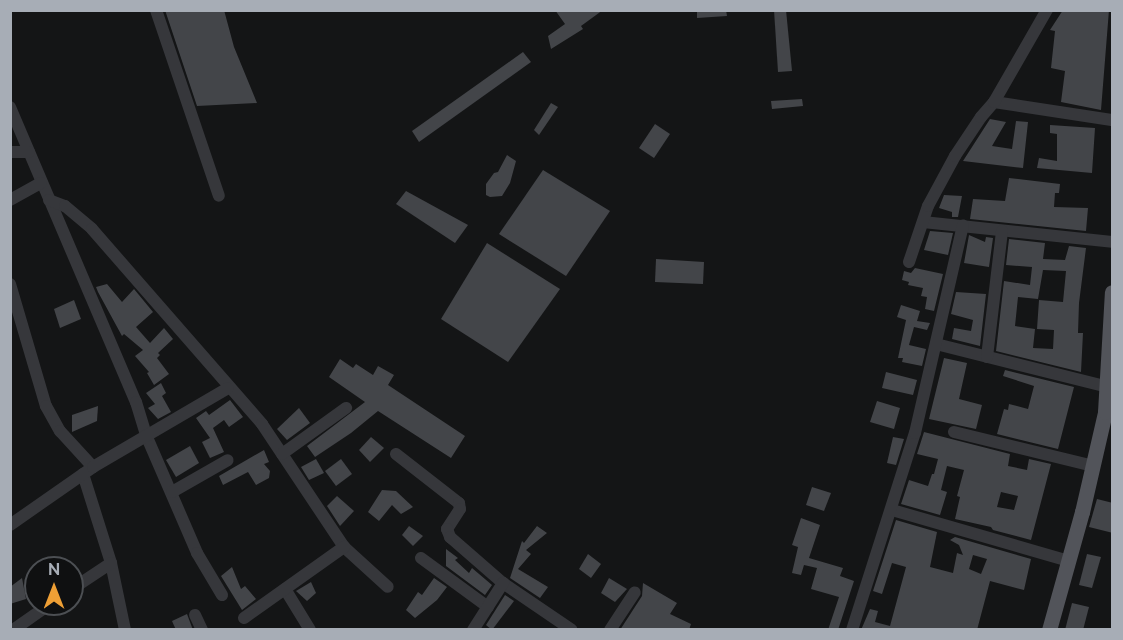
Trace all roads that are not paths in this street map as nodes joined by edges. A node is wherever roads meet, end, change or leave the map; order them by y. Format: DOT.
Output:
graph roads {
  1 [pos="156,10"];
  2 [pos="1047,10"];
  3 [pos="994,102"];
  4 [pos="10,107"];
  5 [pos="1113,120"];
  6 [pos="10,152"];
  7 [pos="29,152"];
  8 [pos="41,183"];
  9 [pos="219,196"];
  10 [pos="10,200"];
  11 [pos="49,200"];
  12 [pos="923,222"];
  13 [pos="963,225"];
  14 [pos="1002,231"];
  15 [pos="1113,242"];
  16 [pos="909,262"];
  17 [pos="10,284"];
  18 [pos="1113,292"];
  19 [pos="936,344"];
  20 [pos="987,357"];
  21 [pos="1108,387"];
  22 [pos="228,388"];
  23 [pos="346,408"];
  24 [pos="954,432"];
  25 [pos="146,435"];
  26 [pos="282,454"];
  27 [pos="396,454"];
  28 [pos="228,460"];
  29 [pos="1093,466"];
  30 [pos="88,470"];
  31 [pos="172,492"];
  32 [pos="892,510"];
  33 [pos="10,525"];
  34 [pos="344,547"];
  35 [pos="421,558"];
  36 [pos="1069,561"];
  37 [pos="111,563"];
  38 [pos="84,581"];
  39 [pos="503,583"];
  40 [pos="388,587"];
  41 [pos="285,590"];
  42 [pos="635,592"];
  43 [pos="222,595"];
  44 [pos="488,607"];
  45 [pos="195,615"];
  46 [pos="33,616"];
  47 [pos="244,618"];
  48 [pos="13,630"];
  49 [pos="125,630"];
  50 [pos="202,630"];
  51 [pos="310,630"];
  52 [pos="473,630"];
  53 [pos="572,630"];
  54 [pos="610,630"];
  55 [pos="852,630"];
  56 [pos="1049,630"];
  1 -- 9 [label="street"];
  2 -- 3 [label="street"];
  3 -- 5 [label="street"];
  3 -- 12 [label="street"];
  4 -- 7 [label="street"];
  6 -- 7 [label="street"];
  7 -- 8 [label="street"];
  8 -- 10 [label="street"];
  8 -- 11 [label="street"];
  11 -- 22 [label="street"];
  11 -- 25 [label="street"];
  12 -- 13 [label="street"];
  12 -- 16 [label="street"];
  13 -- 14 [label="street"];
  13 -- 19 [label="street"];
  14 -- 15 [label="street"];
  14 -- 20 [label="street"];
  17 -- 30 [label="street"];
  18 -- 21 [label="main road"];
  19 -- 20 [label="street"];
  19 -- 32 [label="street"];
  20 -- 21 [label="street"];
  21 -- 29 [label="main road"];
  22 -- 25 [label="street"];
  22 -- 26 [label="street"];
  23 -- 26 [label="street"];
  24 -- 29 [label="street"];
  25 -- 30 [label="street"];
  25 -- 31 [label="street"];
  26 -- 34 [label="street"];
  27 -- 39 [label="street"];
  28 -- 31 [label="street"];
  29 -- 36 [label="main road"];
  30 -- 33 [label="street"];
  30 -- 37 [label="street"];
  31 -- 43 [label="street"];
  32 -- 36 [label="street"];
  32 -- 55 [label="street"];
  34 -- 40 [label="street"];
  34 -- 41 [label="street"];
  35 -- 44 [label="street"];
  36 -- 56 [label="main road"];
  37 -- 38 [label="street"];
  37 -- 49 [label="street"];
  39 -- 44 [label="street"];
  39 -- 53 [label="street"];
  41 -- 47 [label="street"];
  41 -- 51 [label="street"];
  42 -- 54 [label="street"];
  44 -- 52 [label="street"];
  45 -- 50 [label="street"];
  46 -- 48 [label="street"];
}
